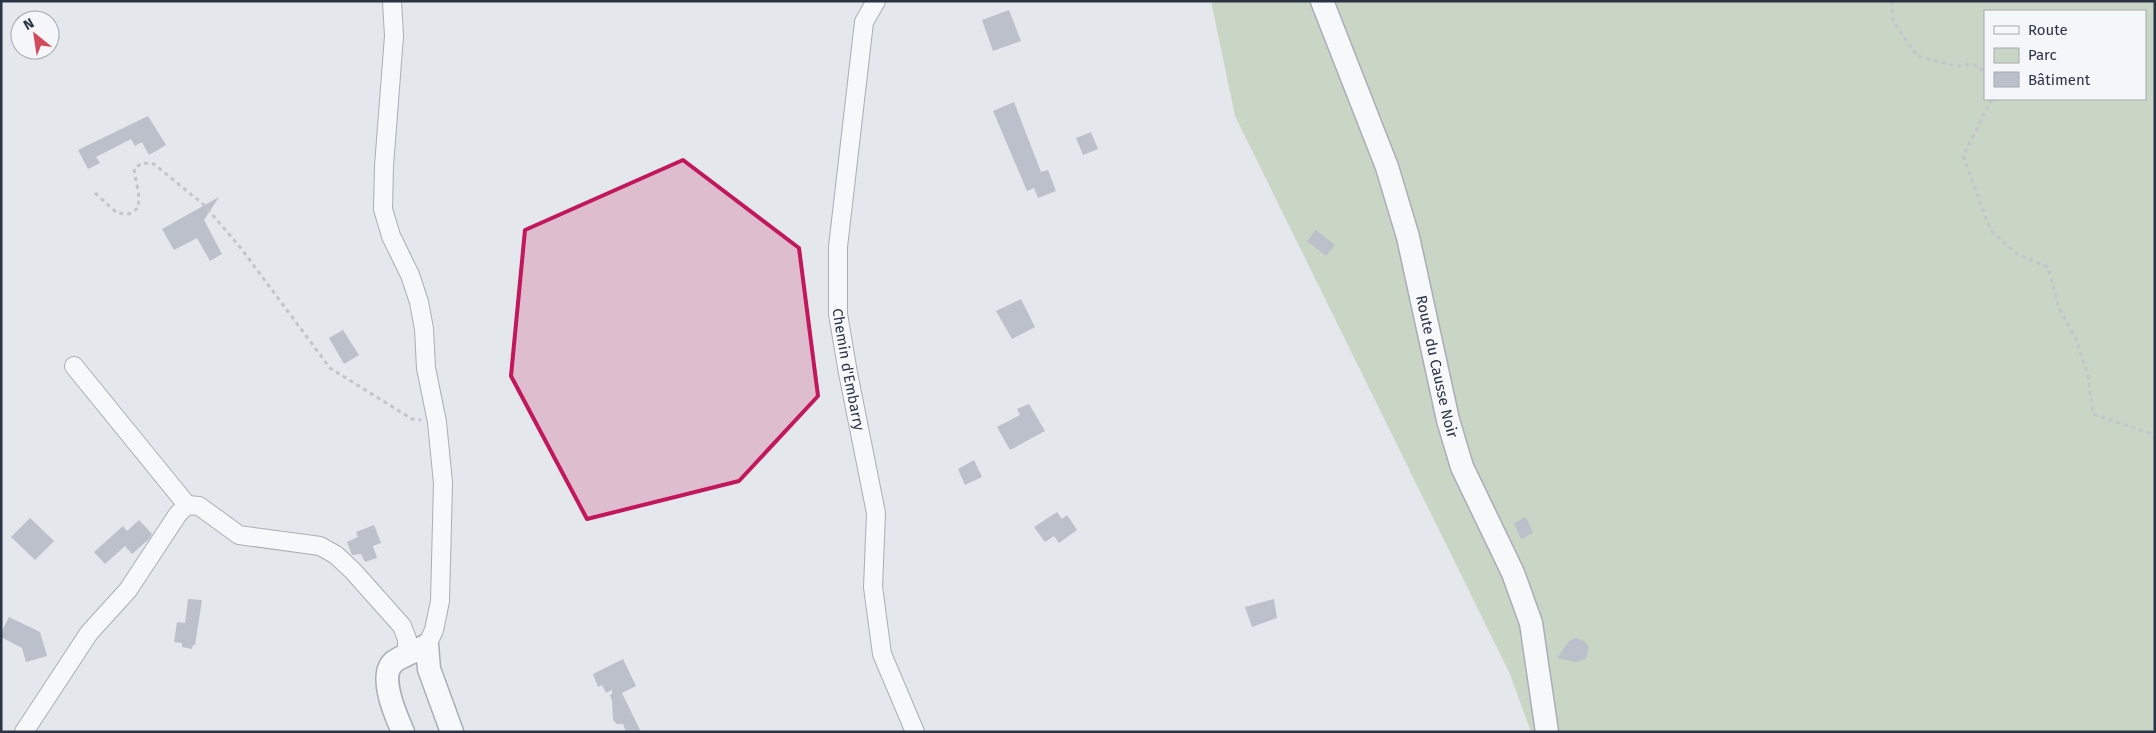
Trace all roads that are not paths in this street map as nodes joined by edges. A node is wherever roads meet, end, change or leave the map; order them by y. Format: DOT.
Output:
graph roads {
  1 [pos="392,1"];
  2 [pos="876,1"];
  3 [pos="1322,1"];
  4 [pos="74,366"];
  5 [pos="187,506"];
  6 [pos="427,645"];
  7 [pos="406,656"];
  8 [pos="24,732"];
  9 [pos="402,732"];
  10 [pos="452,732"];
  11 [pos="915,732"];
  12 [pos="1546,732"];
  1 -- 6 [label="street"];
  2 -- 11 [label="street, Chemin d'Embarry"];
  3 -- 12 [label="street, Route du Causse Noir"];
  4 -- 5 [label="street"];
  5 -- 7 [label="street"];
  5 -- 8 [label="street"];
  6 -- 7 [label="street"];
  6 -- 10 [label="street"];
  7 -- 9 [label="street"];
}
